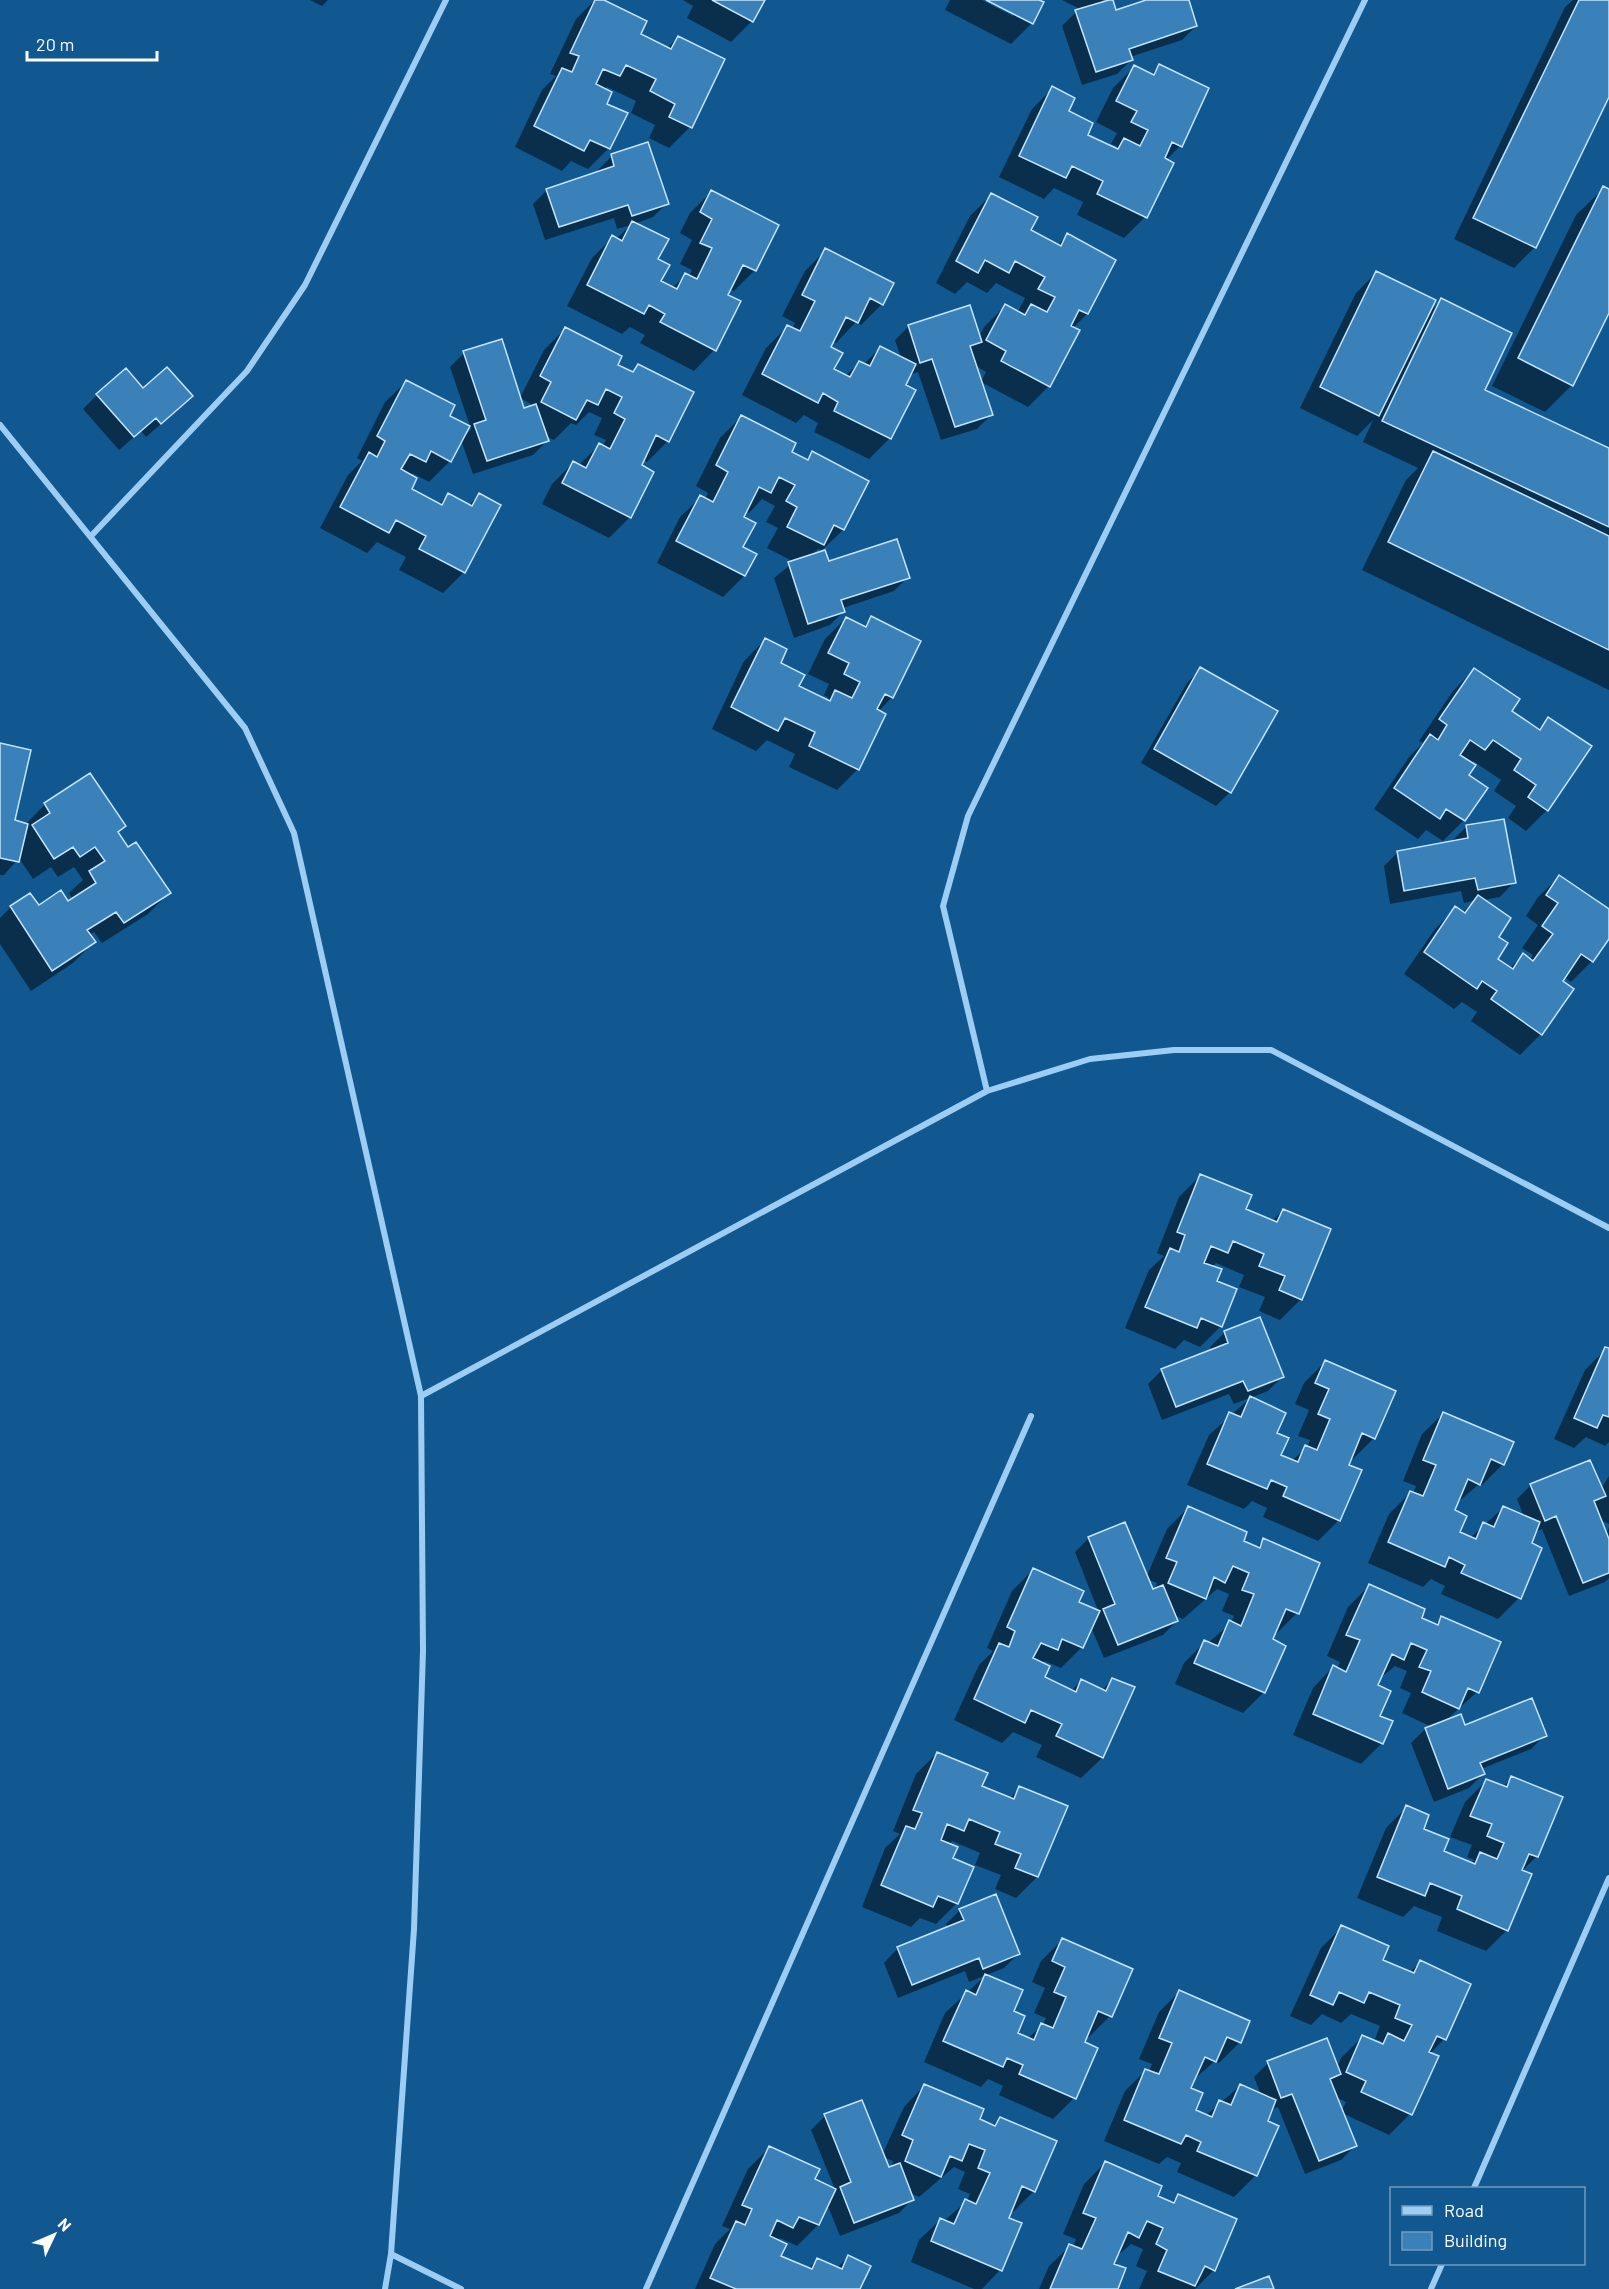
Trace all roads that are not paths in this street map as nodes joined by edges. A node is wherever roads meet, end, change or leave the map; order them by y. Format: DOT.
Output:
graph roads {
  1 [pos="446,0"];
  2 [pos="1365,0"];
  3 [pos="0,425"];
  4 [pos="92,535"];
  5 [pos="987,1091"];
  6 [pos="1609,1228"];
  7 [pos="422,1396"];
  8 [pos="1031,1416"];
  9 [pos="1609,1878"];
  10 [pos="1474,2187"];
  11 [pos="391,2254"];
  12 [pos="1442,2265"];
  13 [pos="385,2289"];
  14 [pos="461,2289"];
  15 [pos="646,2289"];
  16 [pos="1431,2289"];
  1 -- 4 [label="street"];
  2 -- 5 [label="street"];
  3 -- 4 [label="street"];
  4 -- 7 [label="street"];
  5 -- 6 [label="street"];
  5 -- 7 [label="street"];
  7 -- 11 [label="street"];
  8 -- 15 [label="street"];
  9 -- 10 [label="street"];
  11 -- 13 [label="street"];
  11 -- 14 [label="street"];
  12 -- 16 [label="street"];
}
